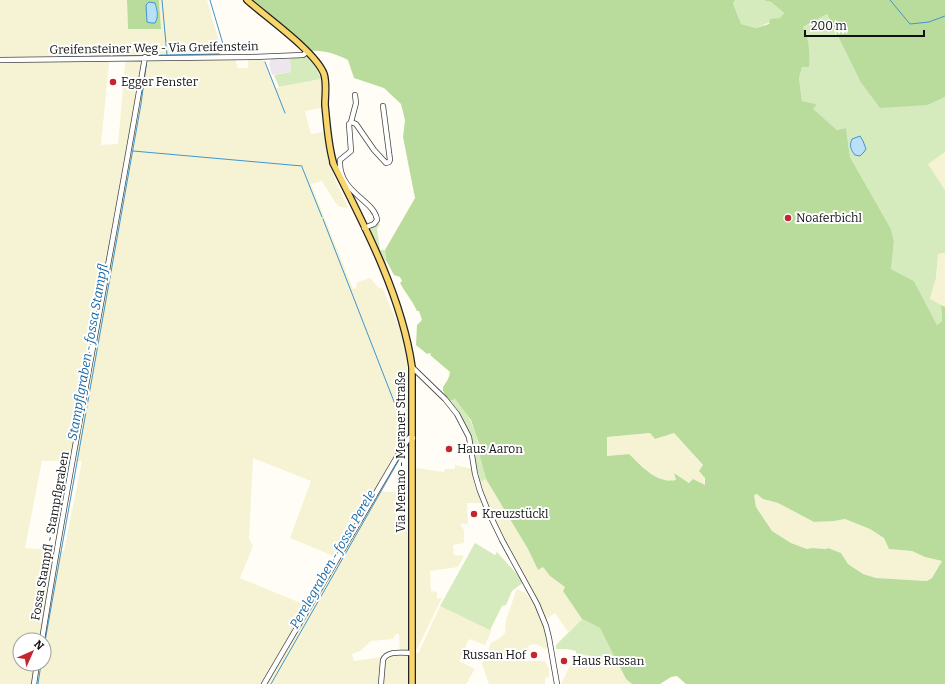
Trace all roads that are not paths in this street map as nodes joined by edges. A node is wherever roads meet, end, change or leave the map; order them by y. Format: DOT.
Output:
graph roads {
  1 [pos="247,0"];
  2 [pos="307,52"];
  3 [pos="145,57"];
  4 [pos="0,60"];
  5 [pos="355,95"];
  6 [pos="383,106"];
  7 [pos="351,122"];
  8 [pos="364,228"];
  9 [pos="412,368"];
  10 [pos="413,438"];
  11 [pos="43,632"];
  12 [pos="412,653"];
  13 [pos="36,672"];
  14 [pos="34,684"];
  15 [pos="264,684"];
  16 [pos="381,684"];
  17 [pos="412,684"];
  18 [pos="557,684"];
  1 -- 2 [label="main road, Via Merano - Meraner Straße"];
  2 -- 3 [label="street, Greifensteiner Weg - Via Greifenstein"];
  2 -- 8 [label="main road, Via Merano - Meraner Straße"];
  3 -- 4 [label="street, Greifensteiner Weg - Via Greifenstein"];
  3 -- 11 [label="street, Fossa Stampfl - Stampflgraben"];
  5 -- 7 [label="street"];
  6 -- 7 [label="street"];
  7 -- 8 [label="street"];
  8 -- 9 [label="main road, Via Merano - Meraner Straße"];
  9 -- 10 [label="main road, Via Merano - Meraner Straße"];
  9 -- 18 [label="street"];
  10 -- 12 [label="main road, Via Merano - Meraner Straße"];
  10 -- 15 [label="street"];
  12 -- 16 [label="street"];
  12 -- 17 [label="main road, Via Merano - Meraner Straße"];
  13 -- 14 [label="street"];
}
